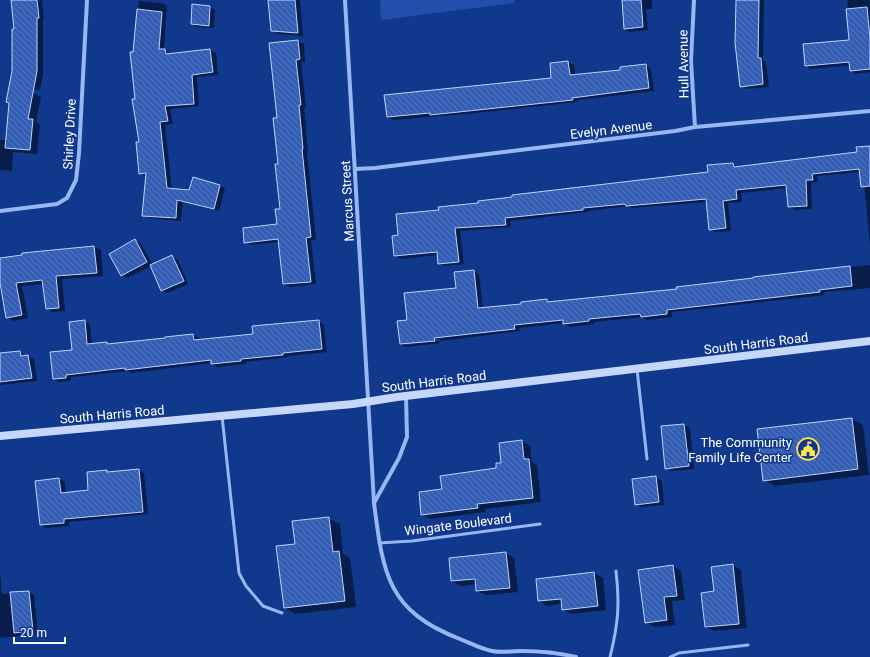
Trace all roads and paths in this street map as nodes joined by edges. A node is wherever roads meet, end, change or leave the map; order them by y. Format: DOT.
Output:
graph roads {
  1 [pos="87,0"];
  2 [pos="345,0"];
  3 [pos="694,0"];
  4 [pos="870,111"];
  5 [pos="695,127"];
  6 [pos="355,169"];
  7 [pos="0,211"];
  8 [pos="870,341"];
  9 [pos="637,369"];
  10 [pos="406,396"];
  11 [pos="369,402"];
  12 [pos="222,416"];
  13 [pos="0,436"];
  14 [pos="647,459"];
  15 [pos="374,503"];
  16 [pos="540,524"];
  17 [pos="379,543"];
  18 [pos="616,571"];
  19 [pos="282,613"];
  20 [pos="748,645"];
  21 [pos="492,651"];
  22 [pos="492,657"];
  23 [pos="576,657"];
  24 [pos="610,657"];
  25 [pos="670,657"];
  1 -- 7 [label="street, Shirley Drive"];
  2 -- 6 [label="street, Marcus Street"];
  3 -- 5 [label="street, Hull Avenue"];
  4 -- 5 [label="street, Evelyn Avenue"];
  5 -- 6 [label="street, Evelyn Avenue"];
  6 -- 11 [label="street, Marcus Street"];
  8 -- 9 [label="main road, South Harris Road"];
  9 -- 10 [label="main road, South Harris Road"];
  9 -- 14 [label="lane"];
  10 -- 11 [label="main road, South Harris Road"];
  10 -- 15 [label="street"];
  11 -- 12 [label="main road, South Harris Road"];
  11 -- 15 [label="street"];
  12 -- 13 [label="main road, South Harris Road"];
  12 -- 19 [label="lane"];
  15 -- 17 [label="street"];
  16 -- 17 [label="lane, Wingate Boulevard"];
  17 -- 21 [label="street"];
  18 -- 24 [label="lane"];
  20 -- 25 [label="lane"];
  21 -- 22 [label="street"];
  21 -- 23 [label="street"];
}
